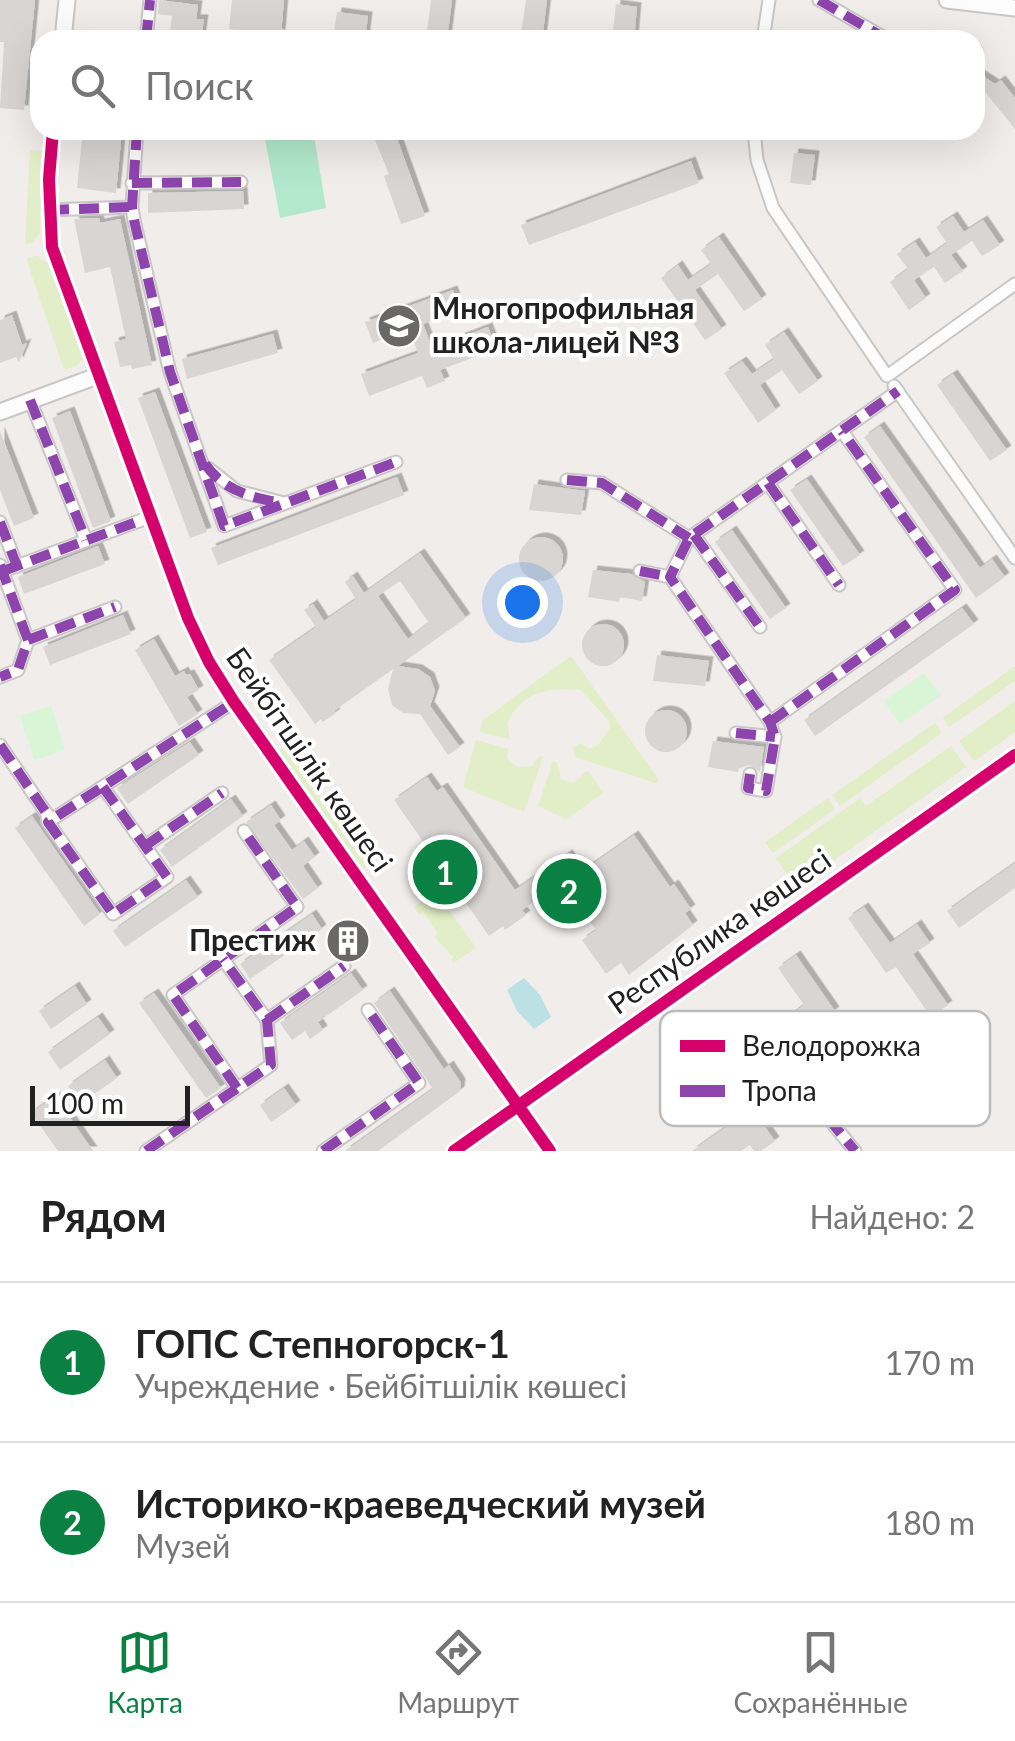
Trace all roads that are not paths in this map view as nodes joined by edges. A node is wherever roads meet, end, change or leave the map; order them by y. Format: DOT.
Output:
graph roads {
  1 [pos="67,0"];
  2 [pos="150,0"];
  3 [pos="769,0"];
  4 [pos="819,0"];
  5 [pos="946,0"];
  6 [pos="1015,8"];
  7 [pos="64,30"];
  8 [pos="147,30"];
  9 [pos="764,30"];
  10 [pos="872,30"];
  11 [pos="52,140"];
  12 [pos="136,140"];
  13 [pos="755,140"];
  14 [pos="242,182"];
  15 [pos="132,183"];
  16 [pos="132,206"];
  17 [pos="49,210"];
  18 [pos="1015,284"];
  19 [pos="97,376"];
  20 [pos="887,376"];
  21 [pos="898,391"];
  22 [pos="30,400"];
  23 [pos="0,412"];
  24 [pos="842,432"];
  25 [pos="200,456"];
  26 [pos="396,462"];
  27 [pos="568,480"];
  28 [pos="768,483"];
  29 [pos="286,503"];
  30 [pos="150,517"];
  31 [pos="0,522"];
  32 [pos="692,536"];
  33 [pos="86,540"];
  34 [pos="1015,558"];
  35 [pos="17,566"];
  36 [pos="1,568"];
  37 [pos="640,571"];
  38 [pos="670,576"];
  39 [pos="839,585"];
  40 [pos="115,607"];
  41 [pos="760,627"];
  42 [pos="28,640"];
  43 [pos="0,677"];
  44 [pos="234,702"];
  45 [pos="770,722"];
  46 [pos="736,733"];
  47 [pos="775,736"];
  48 [pos="0,745"];
  49 [pos="1015,755"];
  50 [pos="750,774"];
  51 [pos="103,787"];
  52 [pos="222,793"];
  53 [pos="48,822"];
  54 [pos="244,830"];
  55 [pos="145,846"];
  56 [pos="223,959"];
  57 [pos="344,966"];
  58 [pos="368,1010"];
  59 [pos="267,1020"];
  60 [pos="237,1088"];
  61 [pos="519,1106"];
  62 [pos="835,1126"];
  63 [pos="151,1150"];
  64 [pos="323,1151"];
  65 [pos="454,1151"];
  66 [pos="550,1151"];
  67 [pos="855,1151"];
  1 -- 7 [label="street"];
  2 -- 8 [label="street"];
  3 -- 9 [label="street"];
  4 -- 10 [label="street"];
  5 -- 6 [label="street"];
  11 -- 17 [label="street, Бейбітшілік көшесі"];
  12 -- 15 [label="street"];
  13 -- 20 [label="street"];
  14 -- 15 [label="street"];
  15 -- 16 [label="street"];
  16 -- 17 [label="street"];
  16 -- 25 [label="street"];
  17 -- 19 [label="street, Бейбітшілік көшесі"];
  18 -- 20 [label="street"];
  19 -- 22 [label="street"];
  19 -- 30 [label="street, Бейбітшілік көшесі"];
  20 -- 21 [label="street"];
  21 -- 24 [label="street"];
  21 -- 34 [label="street"];
  22 -- 23 [label="street"];
  22 -- 33 [label="street"];
  24 -- 28 [label="street"];
  24 -- 45 [label="street"];
  25 -- 29 [label="street"];
  25 -- 29 [label="street"];
  26 -- 29 [label="street"];
  27 -- 32 [label="street"];
  28 -- 32 [label="street"];
  28 -- 39 [label="street"];
  30 -- 33 [label="street"];
  30 -- 44 [label="street, Бейбітшілік көшесі"];
  31 -- 35 [label="street"];
  32 -- 38 [label="street"];
  32 -- 41 [label="street"];
  33 -- 35 [label="street"];
  35 -- 36 [label="street"];
  36 -- 42 [label="street"];
  37 -- 38 [label="street"];
  38 -- 45 [label="street"];
  40 -- 42 [label="street"];
  42 -- 43 [label="street"];
  44 -- 51 [label="street"];
  44 -- 61 [label="street, Бейбітшілік көшесі"];
  45 -- 47 [label="street"];
  46 -- 47 [label="street"];
  47 -- 50 [label="street"];
  48 -- 53 [label="street"];
  49 -- 61 [label="street, Республика көшесі"];
  51 -- 53 [label="street"];
  51 -- 55 [label="street"];
  52 -- 55 [label="street"];
  53 -- 55 [label="street"];
  54 -- 56 [label="street"];
  56 -- 59 [label="street"];
  56 -- 60 [label="street"];
  57 -- 59 [label="street"];
  58 -- 64 [label="street"];
  59 -- 60 [label="street"];
  60 -- 63 [label="street"];
  61 -- 65 [label="street, Республика көшесі"];
  61 -- 66 [label="street, Бейбітшілік көшесі"];
  62 -- 67 [label="street"];
}
